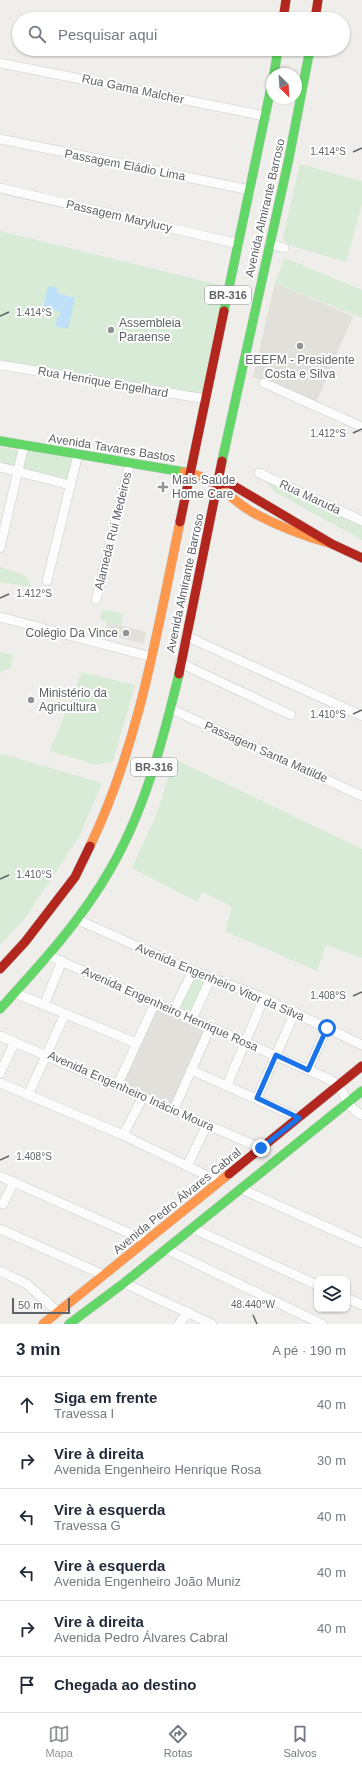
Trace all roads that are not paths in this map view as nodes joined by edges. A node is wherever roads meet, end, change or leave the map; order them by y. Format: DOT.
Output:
graph roads {
  1 [pos="286,0"];
  2 [pos="318,0"];
  3 [pos="284,12"];
  4 [pos="316,12"];
  5 [pos="277,56"];
  6 [pos="309,56"];
  7 [pos="0,62"];
  8 [pos="275,68"];
  9 [pos="268,104"];
  10 [pos="265,116"];
  11 [pos="0,139"];
  12 [pos="0,188"];
  13 [pos="250,190"];
  14 [pos="239,244"];
  15 [pos="269,244"];
  16 [pos="284,248"];
  17 [pos="0,365"];
  18 [pos="264,382"];
  19 [pos="206,399"];
  20 [pos="362,427"];
  21 [pos="0,441"];
  22 [pos="24,445"];
  23 [pos="78,454"];
  24 [pos="130,463"];
  25 [pos="0,468"];
  26 [pos="18,471"];
  27 [pos="190,473"];
  28 [pos="259,473"];
  29 [pos="217,484"];
  30 [pos="70,485"];
  31 [pos="362,521"];
  32 [pos="332,544"];
  33 [pos="0,548"];
  34 [pos="362,558"];
  35 [pos="47,581"];
  36 [pos="96,600"];
  37 [pos="0,617"];
  38 [pos="186,636"];
  39 [pos="152,657"];
  40 [pos="180,663"];
  41 [pos="171,709"];
  42 [pos="291,715"];
  43 [pos="362,716"];
  44 [pos="362,796"];
  45 [pos="78,920"];
  46 [pos="49,956"];
  47 [pos="62,962"];
  48 [pos="0,969"];
  49 [pos="193,971"];
  50 [pos="211,978"];
  51 [pos="14,993"];
  52 [pos="264,998"];
  53 [pos="155,1003"];
  54 [pos="44,1005"];
  55 [pos="0,1009"];
  56 [pos="173,1011"];
  57 [pos="295,1012"];
  58 [pos="65,1014"];
  59 [pos="192,1019"];
  60 [pos="210,1028"];
  61 [pos="327,1028"];
  62 [pos="0,1036"];
  63 [pos="15,1042"];
  64 [pos="136,1043"];
  65 [pos="246,1043"];
  66 [pos="362,1045"];
  67 [pos="47,1054"];
  68 [pos="276,1055"];
  69 [pos="362,1066"];
  70 [pos="191,1070"];
  71 [pos="308,1070"];
  72 [pos="0,1073"];
  73 [pos="0,1082"];
  74 [pos="228,1085"];
  75 [pos="117,1086"];
  76 [pos="338,1086"];
  77 [pos="362,1091"];
  78 [pos="28,1095"];
  79 [pos="143,1097"];
  80 [pos="257,1098"];
  81 [pos="347,1103"];
  82 [pos="174,1109"];
  83 [pos="362,1115"];
  84 [pos="299,1118"];
  85 [pos="207,1125"];
  86 [pos="123,1136"];
  87 [pos="261,1148"];
  88 [pos="187,1166"];
  89 [pos="0,1176"];
  90 [pos="14,1182"];
  91 [pos="220,1182"];
  92 [pos="241,1189"];
  93 [pos="3,1204"];
  94 [pos="192,1228"];
  95 [pos="0,1229"];
  96 [pos="147,1240"];
  97 [pos="362,1242"];
  98 [pos="166,1249"];
  99 [pos="0,1271"];
  100 [pos="104,1275"];
  101 [pos="124,1283"];
  102 [pos="314,1283"];
  103 [pos="350,1299"];
  104 [pos="362,1305"];
  105 [pos="58,1312"];
  106 [pos="188,1312"];
  107 [pos="43,1324"];
  108 [pos="69,1324"];
  109 [pos="179,1324"];
  110 [pos="212,1324"];
  111 [pos="322,1324"];
  1 -- 3 [label="main road"];
  2 -- 4 [label="main road"];
  5 -- 8 [label="main road"];
  6 -- 15 [label="main road, Avenida Almirante Barroso"];
  7 -- 10 [label="street, Rua Gama Malcher"];
  9 -- 10 [label="main road, Avenida Almirante Barroso"];
  10 -- 13 [label="main road, Avenida Almirante Barroso / BR-316"];
  11 -- 13 [label="street, Passagem Eládio Lima"];
  12 -- 14 [label="street, Passagem Marylucy"];
  13 -- 14 [label="main road, Avenida Almirante Barroso / BR-316"];
  14 -- 19 [label="main road, Avenida Almirante Barroso / BR-316"];
  15 -- 16 [label="street"];
  15 -- 29 [label="main road, Avenida Almirante Barroso / BR-316"];
  17 -- 19 [label="street, Rua Henrique Engelhard"];
  18 -- 20 [label="street"];
  19 -- 27 [label="main road, Avenida Almirante Barroso / BR-316"];
  21 -- 22 [label="main road, Avenida Tavares Bastos"];
  22 -- 23 [label="main road, Avenida Tavares Bastos"];
  22 -- 26 [label="street"];
  23 -- 24 [label="main road, Avenida Tavares Bastos"];
  23 -- 30 [label="street"];
  24 -- 27 [label="main road, Avenida Tavares Bastos"];
  24 -- 36 [label="street, Alameda Rui Medeiros"];
  25 -- 26 [label="street"];
  26 -- 30 [label="street"];
  26 -- 33 [label="street"];
  27 -- 29 [label="main road, Avenida Tavares Bastos"];
  27 -- 39 [label="main road, Avenida Almirante Barroso / BR-316"];
  28 -- 31 [label="street, Rua Maruda"];
  29 -- 32 [label="main road, Avenida Tavares Bastos"];
  29 -- 32 [label="main road, Avenida Tavares Bastos"];
  29 -- 38 [label="main road, Avenida Almirante Barroso / BR-316"];
  30 -- 35 [label="street"];
  32 -- 34 [label="main road, Avenida Tavares Bastos"];
  37 -- 39 [label="street"];
  38 -- 40 [label="main road, Avenida Almirante Barroso / BR-316"];
  38 -- 43 [label="street"];
  39 -- 48 [label="main road, Avenida Almirante Barroso / BR-316"];
  40 -- 41 [label="main road, Avenida Almirante Barroso / BR-316"];
  40 -- 42 [label="street"];
  41 -- 44 [label="street, Passagem Santa Matilde"];
  41 -- 45 [label="main road, Avenida Almirante Barroso / BR-316"];
  45 -- 46 [label="main road, Avenida Almirante Barroso / BR-316"];
  45 -- 49 [label="street, Avenida Engenheiro Vitor da Silva"];
  46 -- 47 [label="street, Avenida Engenheiro Henrique Rosa"];
  46 -- 51 [label="main road, Avenida Almirante Barroso / BR-316"];
  47 -- 53 [label="street, Avenida Engenheiro Henrique Rosa"];
  47 -- 54 [label="street"];
  49 -- 50 [label="street, Avenida Engenheiro Vitor da Silva"];
  49 -- 56 [label="street"];
  50 -- 52 [label="street, Avenida Engenheiro Vitor da Silva"];
  50 -- 59 [label="street"];
  51 -- 54 [label="street"];
  51 -- 55 [label="main road, Avenida Almirante Barroso / BR-316"];
  52 -- 57 [label="street, Avenida Engenheiro Vitor da Silva"];
  52 -- 65 [label="street"];
  53 -- 56 [label="street, Avenida Engenheiro Henrique Rosa"];
  53 -- 64 [label="street"];
  54 -- 58 [label="street"];
  56 -- 59 [label="street, Avenida Engenheiro Henrique Rosa"];
  57 -- 61 [label="street, Avenida Engenheiro Vitor da Silva"];
  57 -- 68 [label="street"];
  58 -- 64 [label="street"];
  58 -- 67 [label="street"];
  59 -- 60 [label="street, Avenida Engenheiro Henrique Rosa"];
  60 -- 65 [label="street, Avenida Engenheiro Henrique Rosa"];
  60 -- 70 [label="street"];
  61 -- 66 [label="street, Avenida Engenheiro Vitor da Silva"];
  61 -- 71 [label="street"];
  62 -- 63 [label="street, Avenida Engenheiro Inácio Moura"];
  63 -- 67 [label="street, Avenida Engenheiro Inácio Moura"];
  63 -- 72 [label="street"];
  64 -- 75 [label="street"];
  65 -- 68 [label="street, Avenida Engenheiro Henrique Rosa"];
  65 -- 74 [label="street"];
  67 -- 75 [label="street, Avenida Engenheiro Inácio Moura"];
  67 -- 78 [label="street"];
  68 -- 71 [label="street, Avenida Engenheiro Henrique Rosa"];
  68 -- 80 [label="street"];
  69 -- 76 [label="main road, Avenida Pedro Álvares Cabral"];
  70 -- 74 [label="street"];
  70 -- 82 [label="street"];
  71 -- 76 [label="street, Avenida Engenheiro Henrique Rosa"];
  73 -- 78 [label="street"];
  74 -- 80 [label="street"];
  75 -- 79 [label="street, Avenida Engenheiro Inácio Moura"];
  76 -- 81 [label="street"];
  76 -- 84 [label="main road, Avenida Pedro Álvares Cabral"];
  77 -- 81 [label="main road"];
  78 -- 86 [label="street"];
  79 -- 82 [label="street, Avenida Engenheiro Inácio Moura"];
  79 -- 86 [label="street"];
  80 -- 84 [label="street"];
  81 -- 83 [label="street"];
  81 -- 92 [label="main road"];
  82 -- 85 [label="street, Avenida Engenheiro Inácio Moura"];
  84 -- 87 [label="main road, Avenida Pedro Álvares Cabral"];
  85 -- 87 [label="street, Avenida Engenheiro Inácio Moura"];
  85 -- 88 [label="street"];
  86 -- 88 [label="street"];
  87 -- 91 [label="main road, Avenida Pedro Álvares Cabral"];
  88 -- 91 [label="street"];
  89 -- 90 [label="street"];
  90 -- 93 [label="street"];
  90 -- 96 [label="street"];
  91 -- 96 [label="main road, Avenida Pedro Álvares Cabral"];
  92 -- 94 [label="main road"];
  92 -- 97 [label="street"];
  94 -- 98 [label="main road"];
  94 -- 102 [label="street"];
  95 -- 100 [label="street"];
  96 -- 100 [label="main road, Avenida Pedro Álvares Cabral"];
  98 -- 101 [label="main road"];
  98 -- 111 [label="street"];
  99 -- 105 [label="street"];
  100 -- 105 [label="main road, Avenida Pedro Álvares Cabral"];
  101 -- 106 [label="street"];
  101 -- 108 [label="main road"];
  103 -- 104 [label="street"];
  105 -- 107 [label="main road, Avenida Pedro Álvares Cabral"];
  106 -- 109 [label="street"];
  106 -- 110 [label="street"];
}
